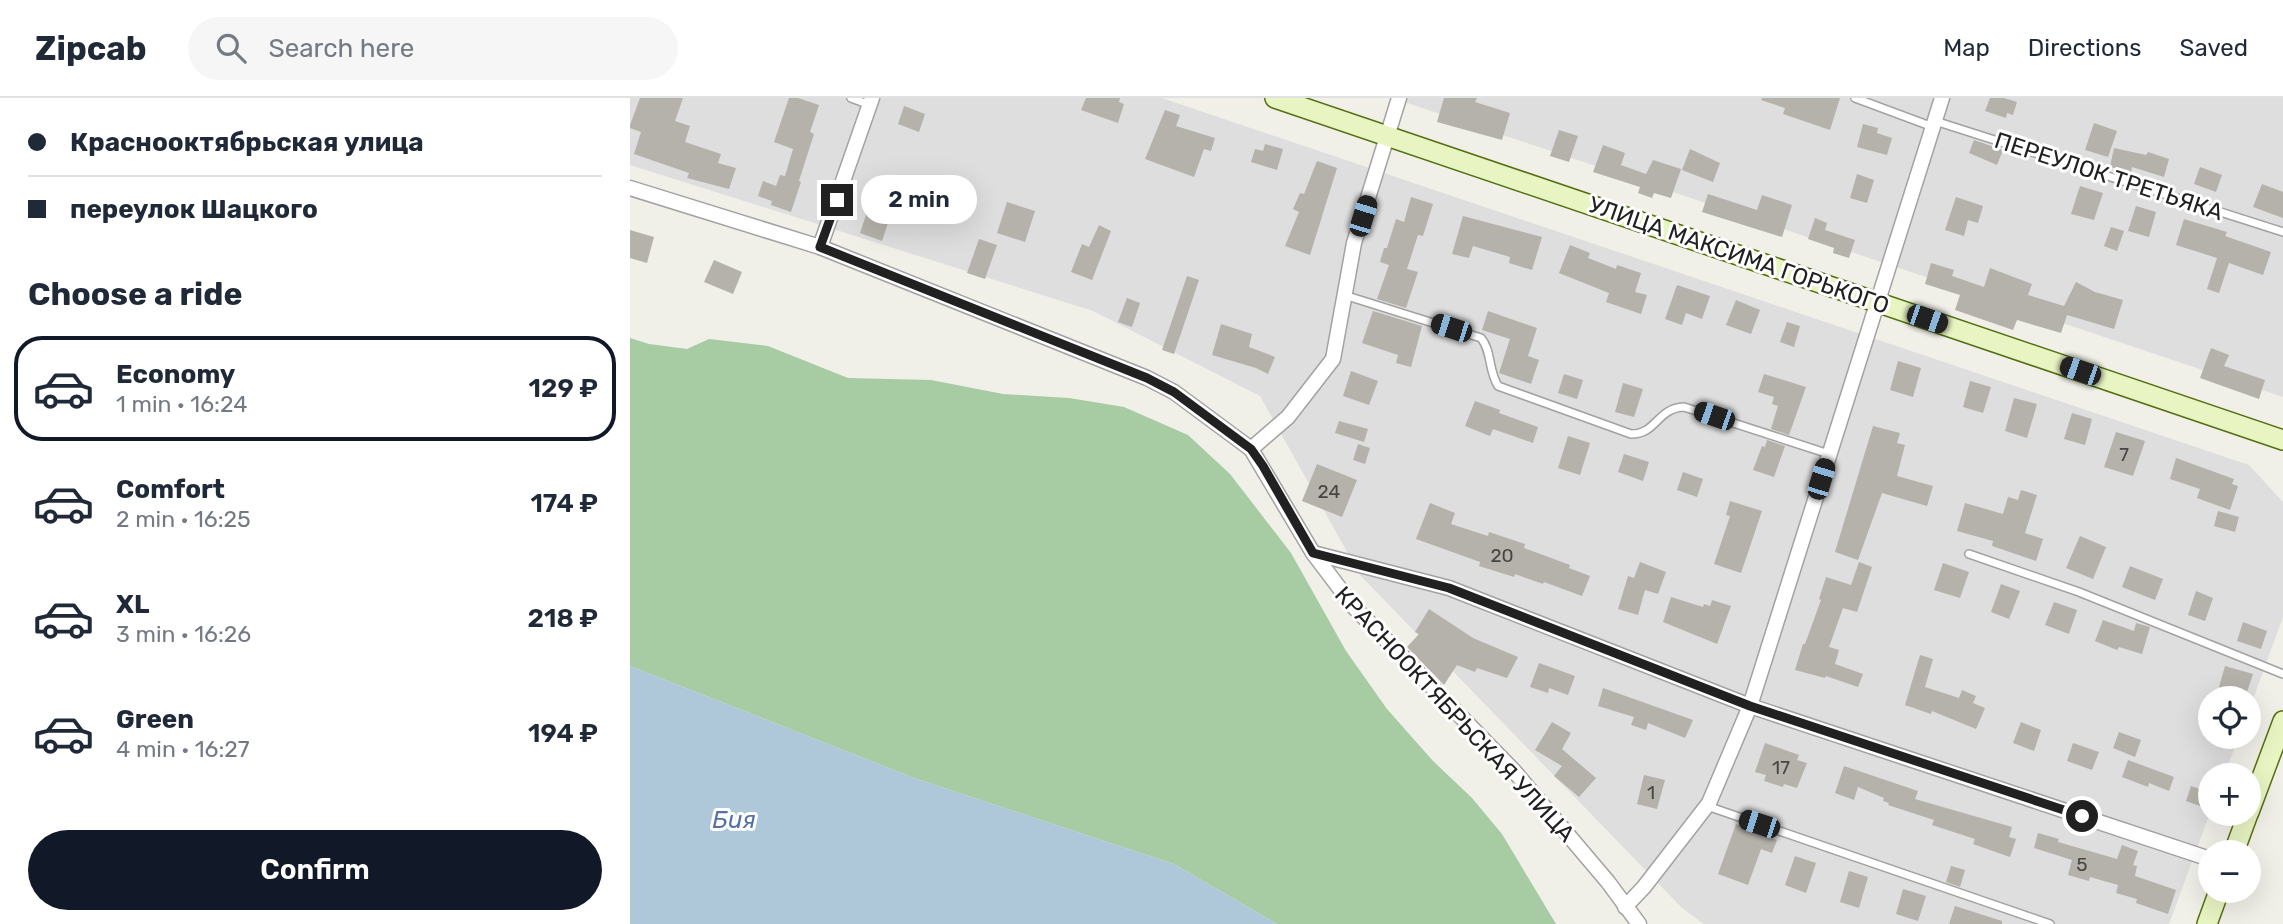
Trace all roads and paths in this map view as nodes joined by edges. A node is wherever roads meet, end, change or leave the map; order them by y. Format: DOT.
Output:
graph roads {
  1 [pos="851,98"];
  2 [pos="1275,98"];
  3 [pos="1399,98"];
  4 [pos="1855,98"];
  5 [pos="1942,98"];
  6 [pos="871,101"];
  7 [pos="1934,124"];
  8 [pos="1387,136"];
  9 [pos="630,188"];
  10 [pos="2283,232"];
  11 [pos="820,247"];
  12 [pos="1344,295"];
  13 [pos="1877,302"];
  14 [pos="2283,440"];
  15 [pos="1251,449"];
  16 [pos="1829,454"];
  17 [pos="1313,553"];
  18 [pos="1969,554"];
  19 [pos="2283,674"];
  20 [pos="1750,706"];
  21 [pos="2283,721"];
  22 [pos="2261,779"];
  23 [pos="1706,806"];
  24 [pos="2198,855"];
  25 [pos="2215,903"];
  26 [pos="1625,907"];
  27 [pos="1639,924"];
  28 [pos="2050,924"];
  29 [pos="2207,924"];
  1 -- 6 [label="lane"];
  2 -- 8 [label="main road, УЛИЦА МАКСИМА ГОРЬКОГО"];
  3 -- 8 [label="street"];
  4 -- 7 [label="lane, ПЕРЕУЛОК ТРЕТЬЯКА"];
  5 -- 7 [label="street"];
  6 -- 11 [label="street"];
  7 -- 10 [label="lane, ПЕРЕУЛОК ТРЕТЬЯКА"];
  7 -- 13 [label="street"];
  8 -- 12 [label="street"];
  8 -- 13 [label="main road, УЛИЦА МАКСИМА ГОРЬКОГО"];
  9 -- 11 [label="street, КРАСНООКТЯБРЬСКАЯ УЛИЦА"];
  11 -- 15 [label="street, КРАСНООКТЯБРЬСКАЯ УЛИЦА"];
  12 -- 15 [label="street"];
  12 -- 16 [label="lane"];
  13 -- 14 [label="main road, УЛИЦА МАКСИМА ГОРЬКОГО"];
  13 -- 16 [label="street"];
  15 -- 17 [label="street, КРАСНООКТЯБРЬСКАЯ УЛИЦА"];
  16 -- 20 [label="street"];
  17 -- 20 [label="street, КРАСНООКТЯБРЬСКАЯ УЛИЦА"];
  17 -- 26 [label="street, КРАСНООКТЯБРЬСКАЯ УЛИЦА"];
  18 -- 19 [label="lane"];
  20 -- 23 [label="street"];
  20 -- 24 [label="street, КРАСНООКТЯБРЬСКАЯ УЛИЦА"];
  21 -- 22 [label="main road"];
  23 -- 26 [label="street"];
  23 -- 28 [label="lane"];
  25 -- 29 [label="main road"];
  26 -- 27 [label="street, КРАСНООКТЯБРЬСКАЯ УЛИЦА"];
}
